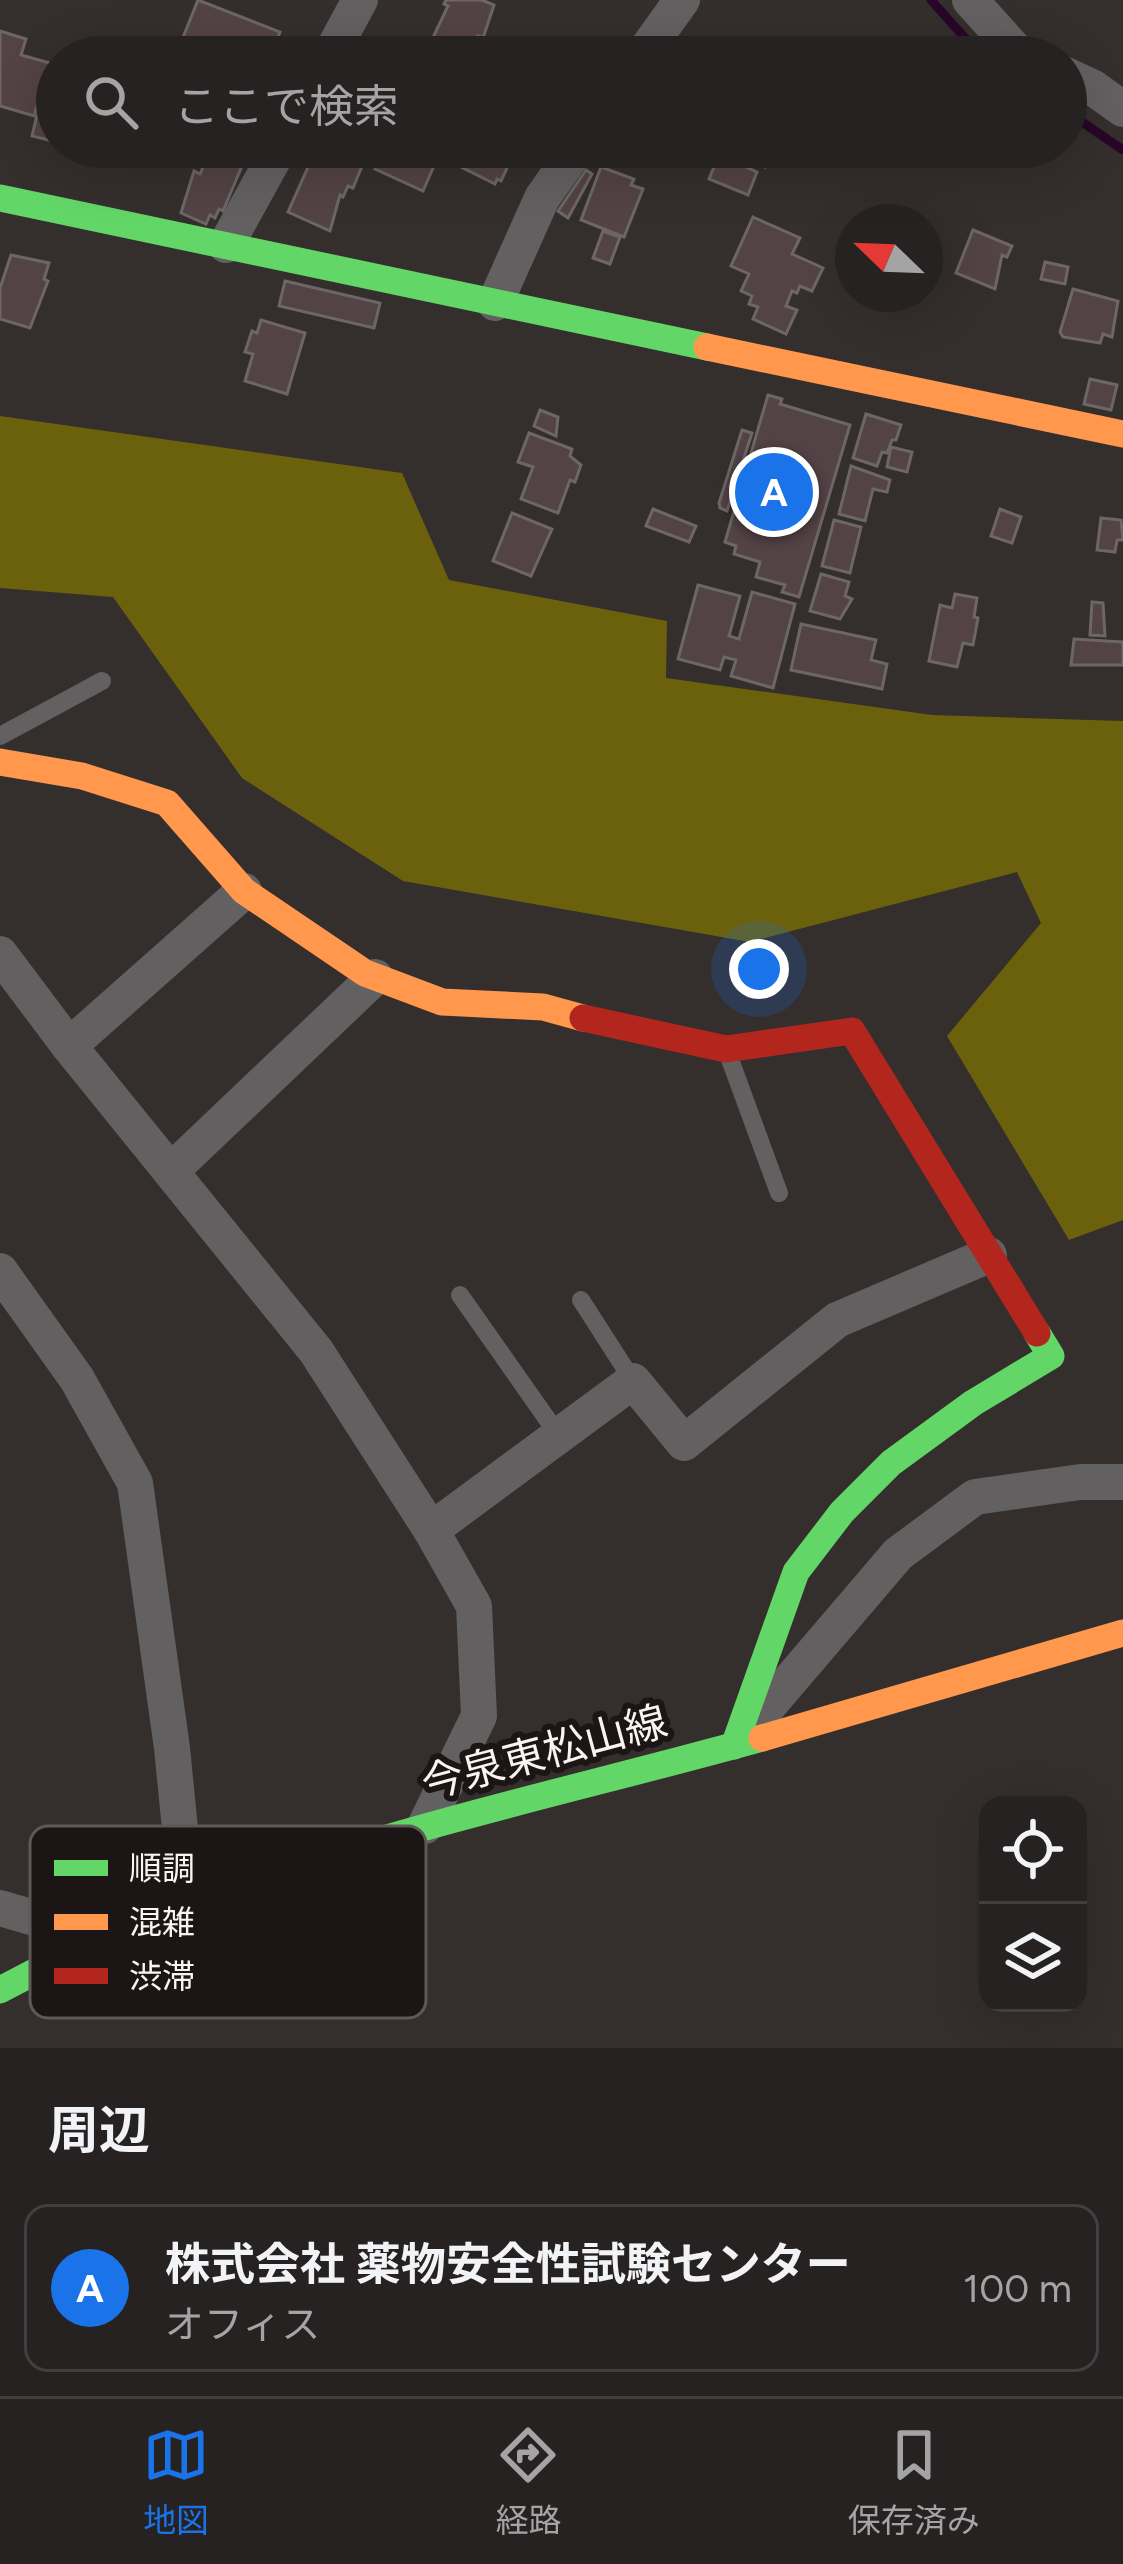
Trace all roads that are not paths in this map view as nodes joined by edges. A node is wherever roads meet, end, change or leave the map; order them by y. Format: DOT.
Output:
graph roads {
  1 [pos="360,0"];
  2 [pos="682,0"];
  3 [pos="970,0"];
  4 [pos="340,36"];
  5 [pos="656,36"];
  6 [pos="1002,36"];
  7 [pos="1087,87"];
  8 [pos="1123,110"];
  9 [pos="268,168"];
  10 [pos="563,168"];
  11 [pos="0,198"];
  12 [pos="226,245"];
  13 [pos="495,303"];
  14 [pos="1123,434"];
  15 [pos="102,681"];
  16 [pos="0,736"];
  17 [pos="0,762"];
  18 [pos="244,891"];
  19 [pos="0,954"];
  20 [pos="375,977"];
  21 [pos="69,1046"];
  22 [pos="726,1049"];
  23 [pos="171,1171"];
  24 [pos="779,1193"];
  25 [pos="989,1256"];
  26 [pos="0,1271"];
  27 [pos="460,1295"];
  28 [pos="581,1300"];
  29 [pos="633,1381"];
  30 [pos="559,1436"];
  31 [pos="1123,1482"];
  32 [pos="431,1530"];
  33 [pos="1123,1633"];
  34 [pos="734,1747"];
  35 [pos="180,1826"];
  36 [pos="424,1826"];
  37 [pos="0,1908"];
  38 [pos="30,1917"];
  39 [pos="30,1974"];
  40 [pos="0,1990"];
  1 -- 4 [label="street"];
  2 -- 5 [label="street"];
  3 -- 6 [label="street"];
  7 -- 8 [label="street"];
  9 -- 12 [label="street"];
  10 -- 13 [label="street"];
  11 -- 12 [label="street"];
  12 -- 13 [label="street"];
  13 -- 14 [label="street"];
  15 -- 16 [label="lane"];
  17 -- 18 [label="street"];
  18 -- 20 [label="street"];
  18 -- 21 [label="street"];
  19 -- 21 [label="street"];
  20 -- 22 [label="street"];
  20 -- 23 [label="street"];
  21 -- 23 [label="street"];
  22 -- 24 [label="lane"];
  22 -- 25 [label="street"];
  23 -- 32 [label="street"];
  25 -- 29 [label="street"];
  25 -- 34 [label="street"];
  26 -- 35 [label="street"];
  27 -- 30 [label="lane"];
  28 -- 29 [label="lane"];
  29 -- 30 [label="street"];
  30 -- 32 [label="street"];
  31 -- 34 [label="street"];
  32 -- 36 [label="street"];
  33 -- 34 [label="street, 今泉東松山線"];
  34 -- 36 [label="street, 今泉東松山線"];
  37 -- 38 [label="street"];
  39 -- 40 [label="street, 今泉東松山線"];
}
